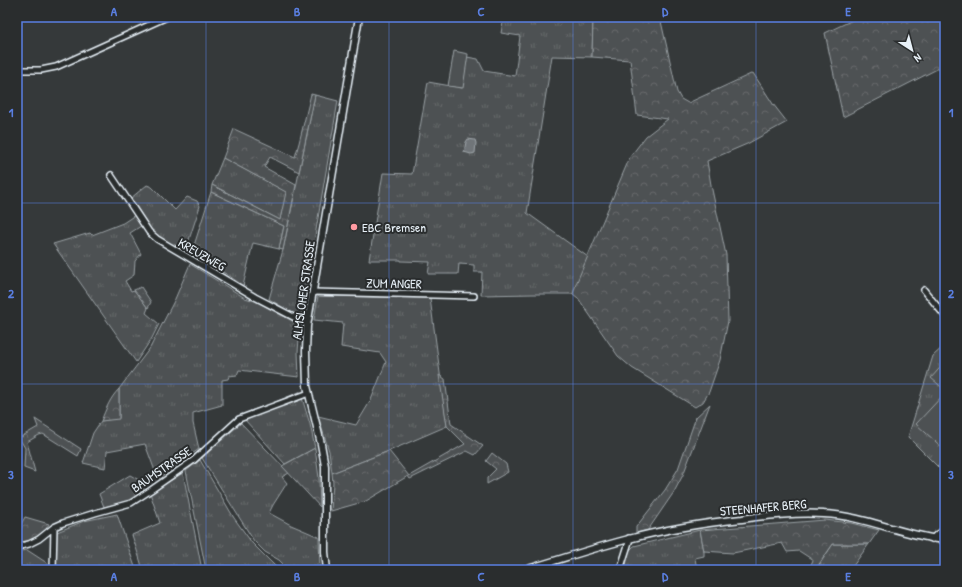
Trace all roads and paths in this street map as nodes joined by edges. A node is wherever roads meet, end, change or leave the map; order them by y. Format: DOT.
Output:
graph roads {
  1 [pos="168,17"];
  2 [pos="359,17"];
  3 [pos="17,69"];
  4 [pos="111,175"];
  5 [pos="924,290"];
  6 [pos="313,292"];
  7 [pos="474,296"];
  8 [pos="945,316"];
  9 [pos="307,324"];
  10 [pos="309,393"];
  11 [pos="54,527"];
  12 [pos="945,530"];
  13 [pos="629,538"];
  14 [pos="932,539"];
  15 [pos="945,540"];
  16 [pos="17,547"];
  17 [pos="327,569"];
  18 [pos="53,570"];
  19 [pos="524,570"];
  20 [pos="620,570"];
  1 -- 3 [label="street"];
  2 -- 6 [label="street, ALMSLOHER STRASSE"];
  4 -- 9 [label="street, KREUZWEG"];
  5 -- 8 [label="street"];
  6 -- 7 [label="street, ZUM ANGER"];
  6 -- 9 [label="street, ALMSLOHER STRASSE"];
  9 -- 10 [label="street, ALMSLOHER STRASSE"];
  10 -- 11 [label="street, BAUMSTRASSE"];
  10 -- 17 [label="street, ALMSLOHER STRASSE"];
  11 -- 16 [label="street, BAUMSTRASSE"];
  11 -- 18 [label="street"];
  12 -- 14 [label="street"];
  13 -- 14 [label="street, STEENHAFER BERG"];
  13 -- 19 [label="street, STEENHAFER BERG"];
  13 -- 20 [label="street"];
  14 -- 15 [label="street, STEENHAFER BERG"];
}
